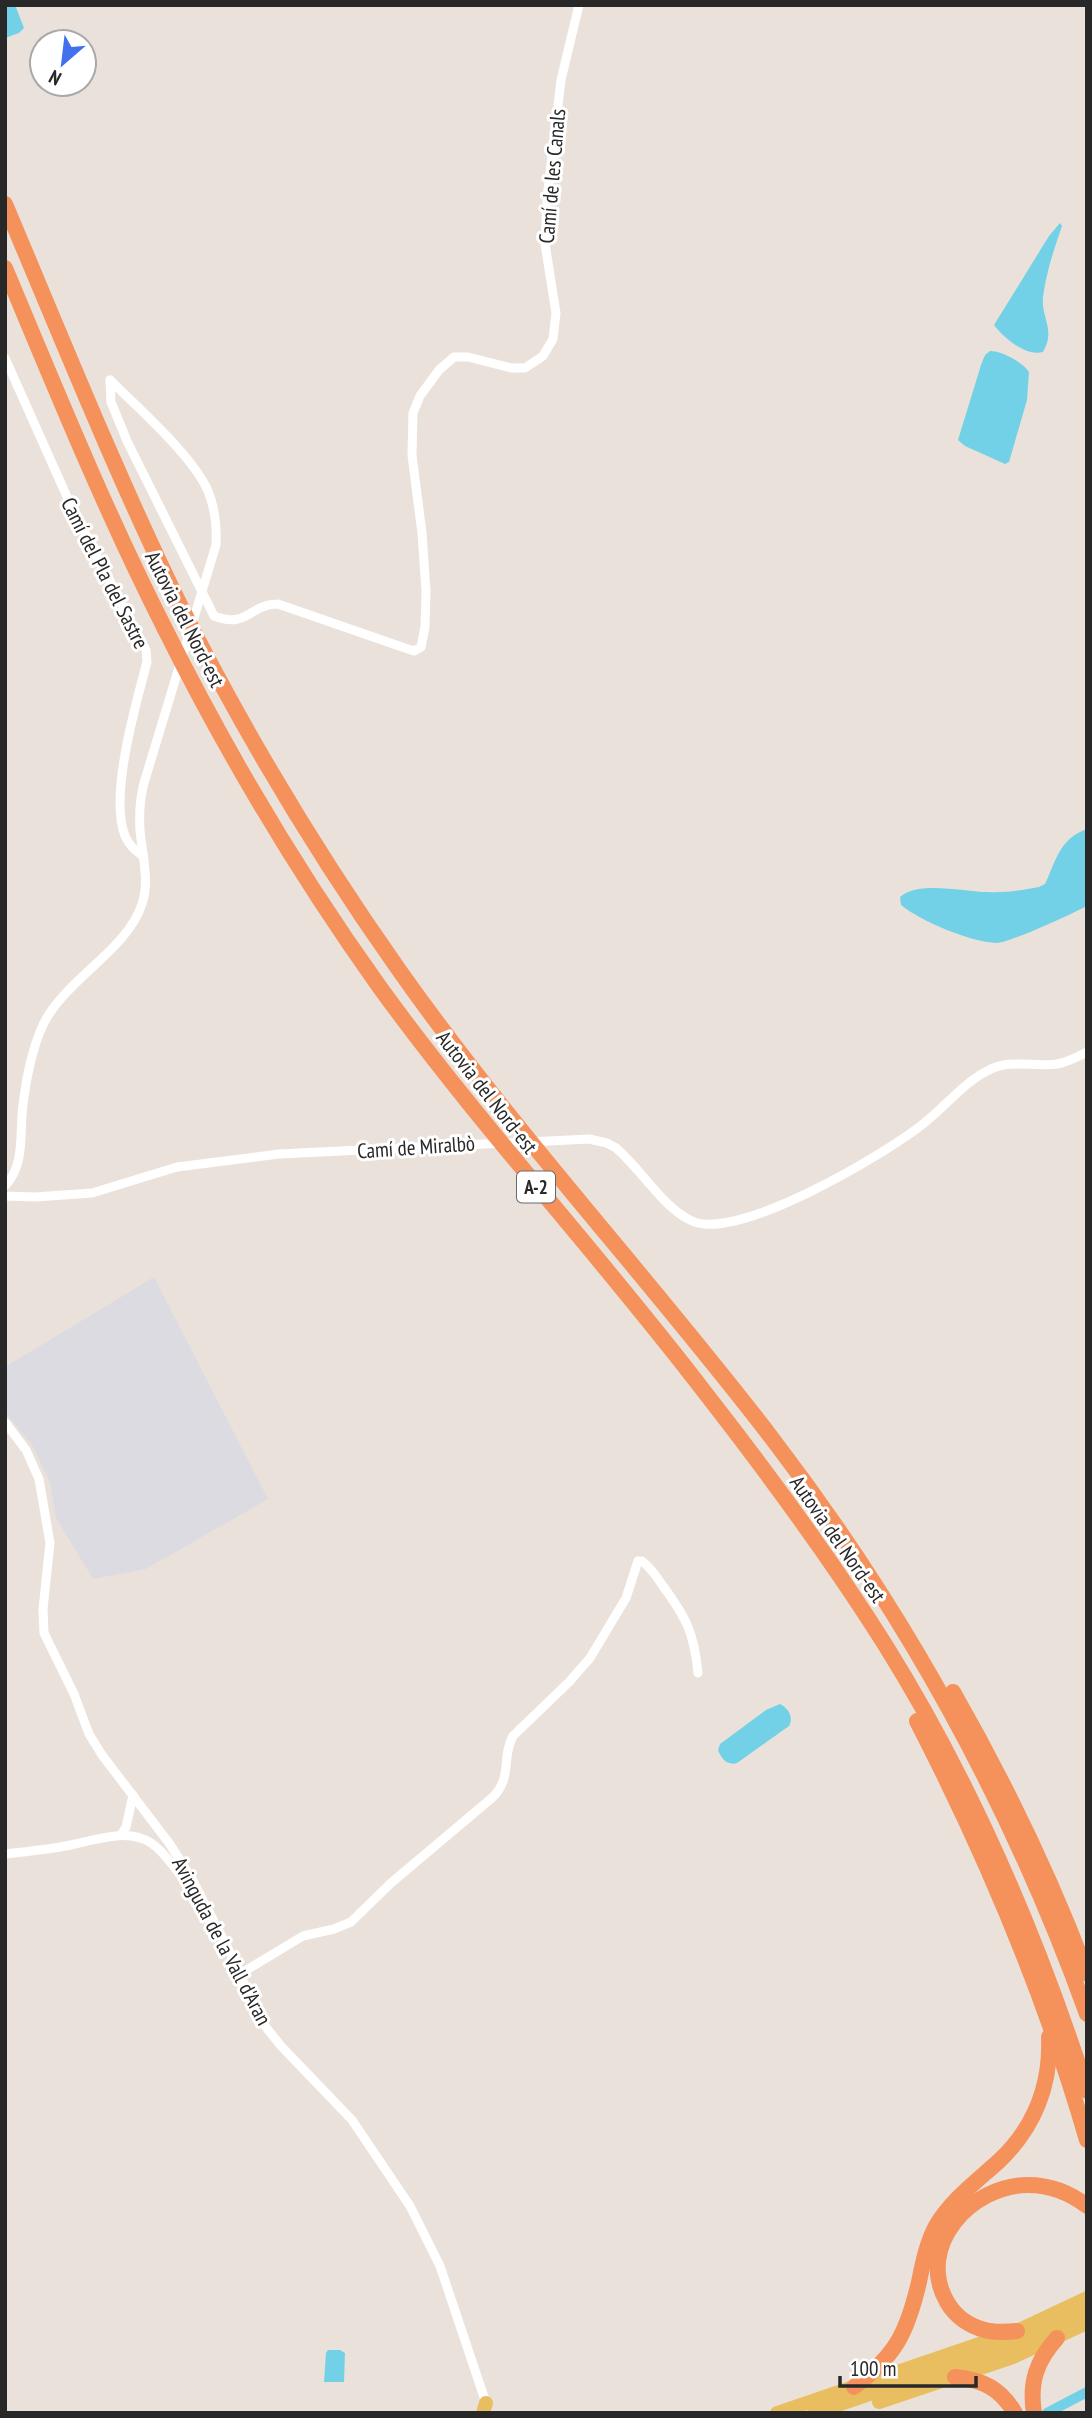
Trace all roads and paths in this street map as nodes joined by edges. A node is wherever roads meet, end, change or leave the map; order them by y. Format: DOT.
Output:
graph roads {
  1 [pos="579,5"];
  2 [pos="5,204"];
  3 [pos="5,268"];
  4 [pos="5,358"];
  5 [pos="143,856"];
  6 [pos="1087,1052"];
  7 [pos="5,1186"];
  8 [pos="5,1196"];
  9 [pos="670,1311"];
  10 [pos="5,1422"];
  11 [pos="850,1592"];
  12 [pos="698,1673"];
  13 [pos="133,1795"];
  14 [pos="121,1835"];
  15 [pos="5,1854"];
  16 [pos="199,1892"];
  17 [pos="1082,1957"];
  18 [pos="240,1974"];
  19 [pos="1087,1974"];
  20 [pos="1087,2014"];
  21 [pos="1047,2017"];
  22 [pos="1087,2091"];
  23 [pos="1087,2140"];
  24 [pos="1087,2206"];
  25 [pos="1087,2298"];
  26 [pos="1087,2312"];
  27 [pos="1087,2323"];
  28 [pos="1017,2332"];
  29 [pos="1057,2338"];
  30 [pos="955,2377"];
  31 [pos="854,2387"];
  32 [pos="486,2409"];
  33 [pos="1033,2409"];
  34 [pos="778,2413"];
  35 [pos="814,2413"];
  36 [pos="844,2413"];
  37 [pos="1015,2413"];
  1 -- 5 [label="street, Camí de les Canals"];
  2 -- 9 [label="highway, Autovia del Nord-est / A-2"];
  3 -- 11 [label="highway, Autovia del Nord-est / A-2"];
  4 -- 5 [label="street, Camí del Pla del Sastre"];
  5 -- 7 [label="street"];
  6 -- 8 [label="street, Camí de Miralbò"];
  9 -- 17 [label="highway"];
  9 -- 20 [label="highway, Autovia del Nord-est / A-2"];
  10 -- 13 [label="street, Avinguda de la Vall d'Aran"];
  11 -- 21 [label="highway"];
  11 -- 22 [label="highway, Autovia del Nord-est / A-2"];
  12 -- 18 [label="street"];
  13 -- 14 [label="street"];
  13 -- 16 [label="street, Avinguda de la Vall d'Aran"];
  14 -- 15 [label="street"];
  14 -- 16 [label="street"];
  16 -- 18 [label="street, Avinguda de la Vall d'Aran"];
  17 -- 19 [label="highway"];
  18 -- 32 [label="street, Avinguda de la Vall d'Aran"];
  21 -- 23 [label="highway"];
  21 -- 31 [label="highway"];
  24 -- 28 [label="highway"];
  25 -- 28 [label="main road"];
  26 -- 35 [label="main road"];
  27 -- 29 [label="main road"];
  28 -- 31 [label="main road"];
  29 -- 30 [label="main road"];
  29 -- 33 [label="highway"];
  30 -- 36 [label="main road"];
  30 -- 37 [label="highway"];
  31 -- 34 [label="main road"];
}
